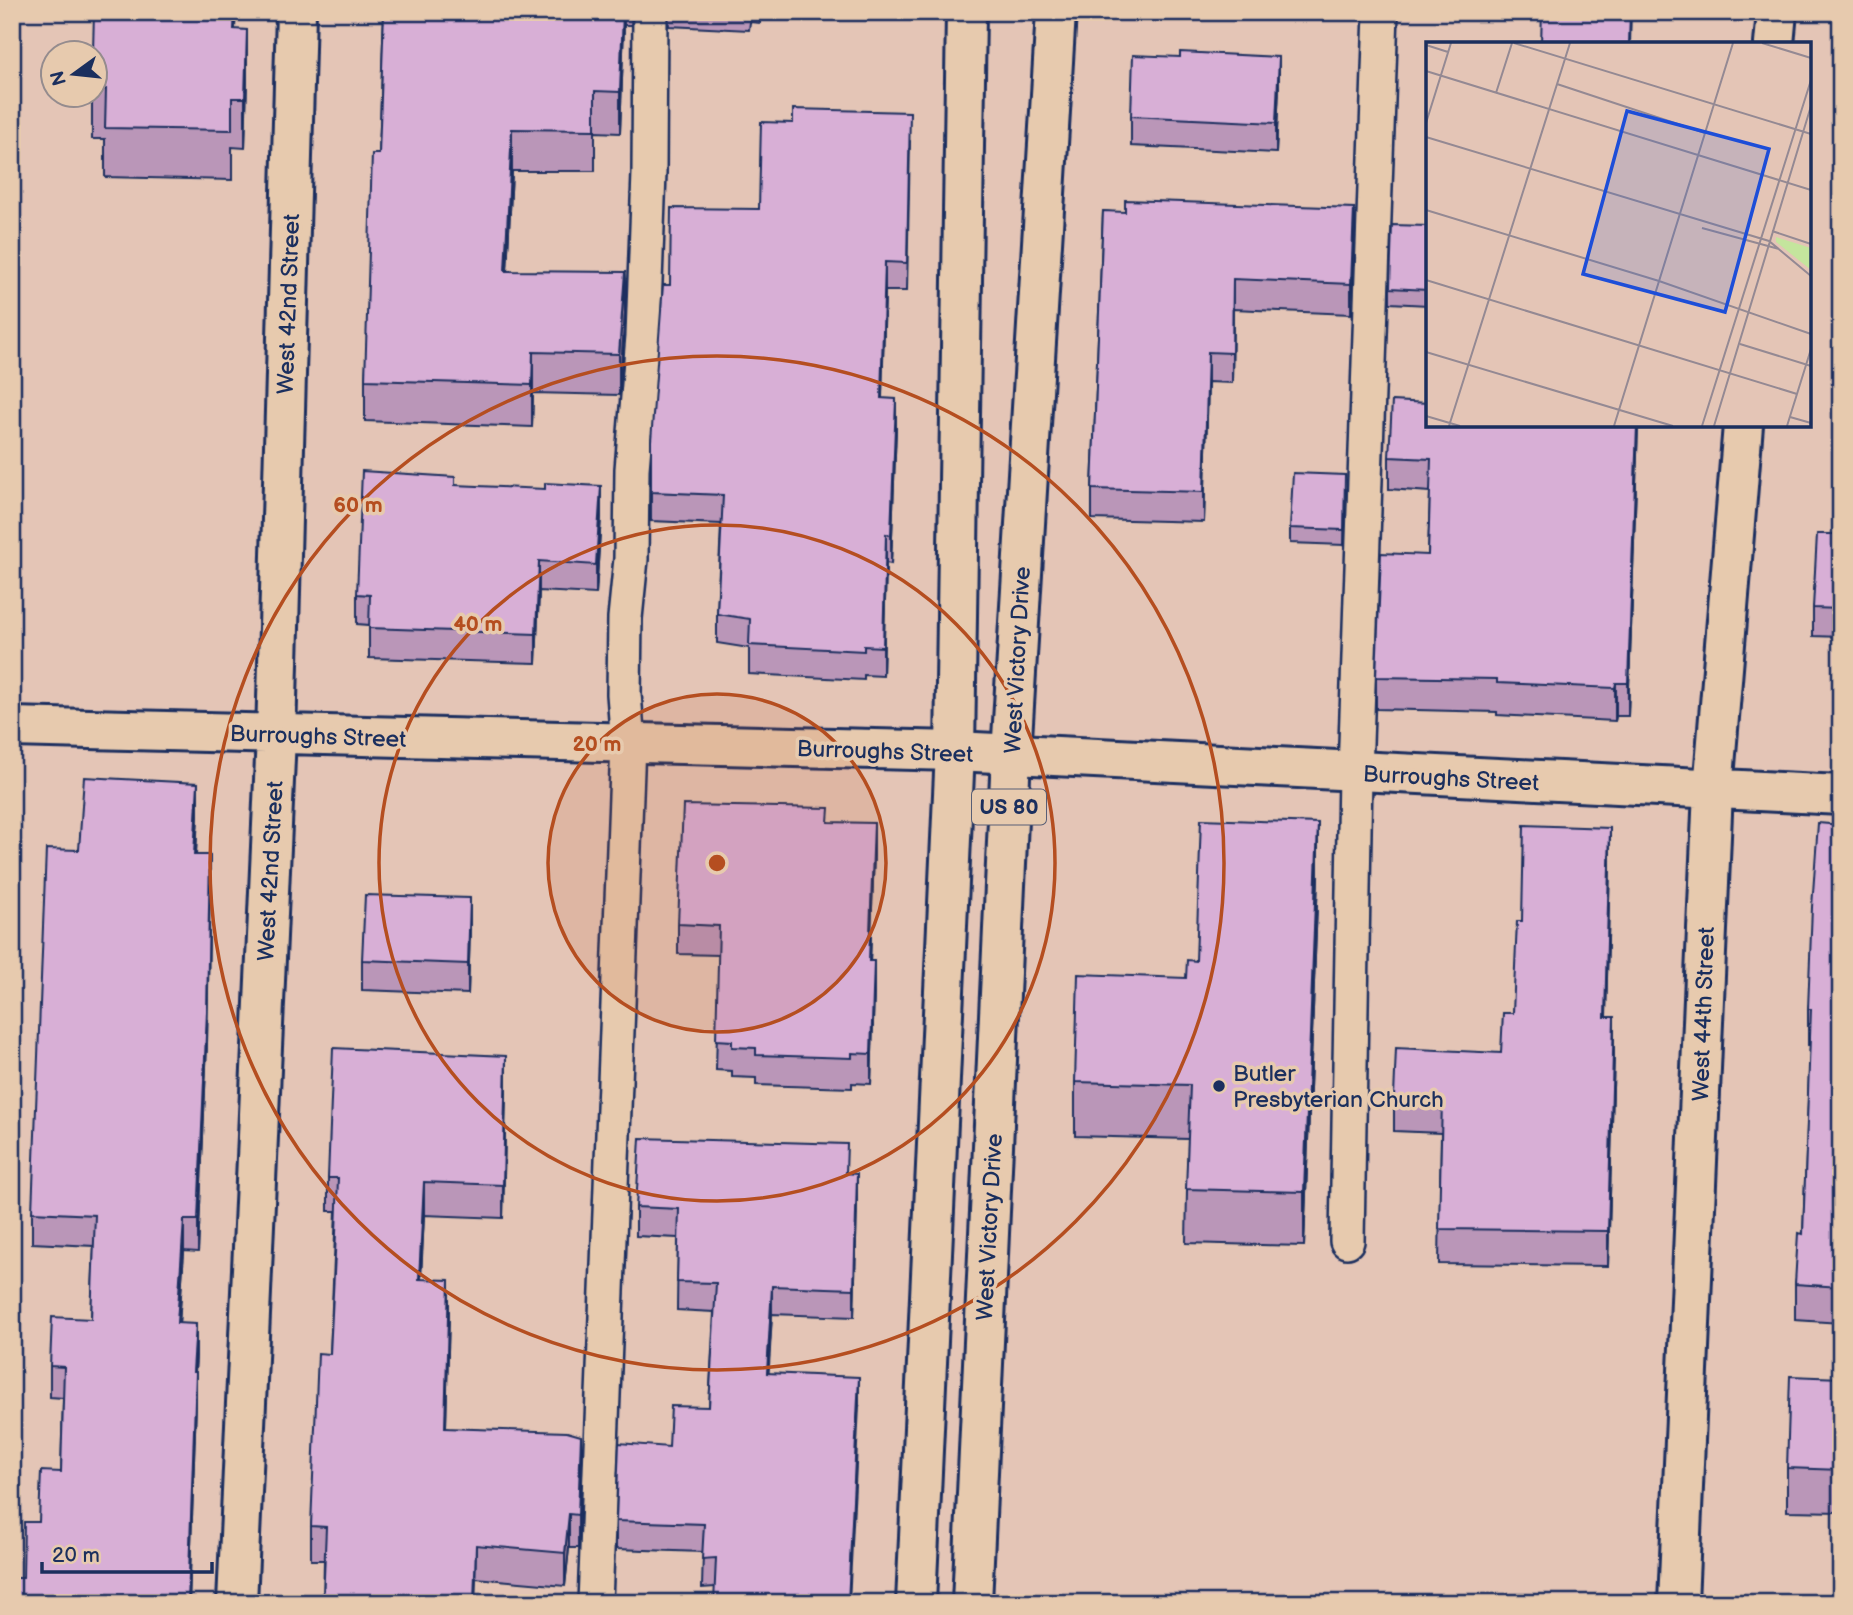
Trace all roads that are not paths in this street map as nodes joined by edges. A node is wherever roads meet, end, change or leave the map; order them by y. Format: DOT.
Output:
graph roads {
  1 [pos="296,12"];
  2 [pos="650,12"];
  3 [pos="966,12"];
  4 [pos="1056,12"];
  5 [pos="1381,12"];
  6 [pos="1777,12"];
  7 [pos="1774,42"];
  8 [pos="1743,427"];
  9 [pos="12,726"];
  10 [pos="276,736"];
  11 [pos="628,744"];
  12 [pos="955,751"];
  13 [pos="1011,755"];
  14 [pos="1355,773"];
  15 [pos="1713,790"];
  16 [pos="1841,796"];
  17 [pos="1347,1241"];
  18 [pos="237,1603"];
  19 [pos="595,1603"];
  20 [pos="916,1603"];
  21 [pos="972,1603"];
  22 [pos="1678,1603"];
  1 -- 10 [label="street, West 42nd Street"];
  2 -- 11 [label="lane"];
  3 -- 12 [label="street, US 80"];
  4 -- 13 [label="street, West Victory Drive / US 80"];
  5 -- 14 [label="lane"];
  6 -- 7 [label="street"];
  8 -- 15 [label="street, West 44th Street"];
  9 -- 10 [label="street, Burroughs Street"];
  10 -- 11 [label="street, Burroughs Street"];
  10 -- 18 [label="street, West 42nd Street"];
  11 -- 12 [label="street, Burroughs Street"];
  11 -- 19 [label="lane"];
  12 -- 13 [label="street, Burroughs Street"];
  12 -- 20 [label="street, US 80"];
  13 -- 14 [label="street, Burroughs Street"];
  13 -- 21 [label="street, West Victory Drive / US 80"];
  14 -- 15 [label="street, Burroughs Street"];
  14 -- 17 [label="lane"];
  15 -- 16 [label="street, Burroughs Street"];
  15 -- 22 [label="street, West 44th Street"];
}
